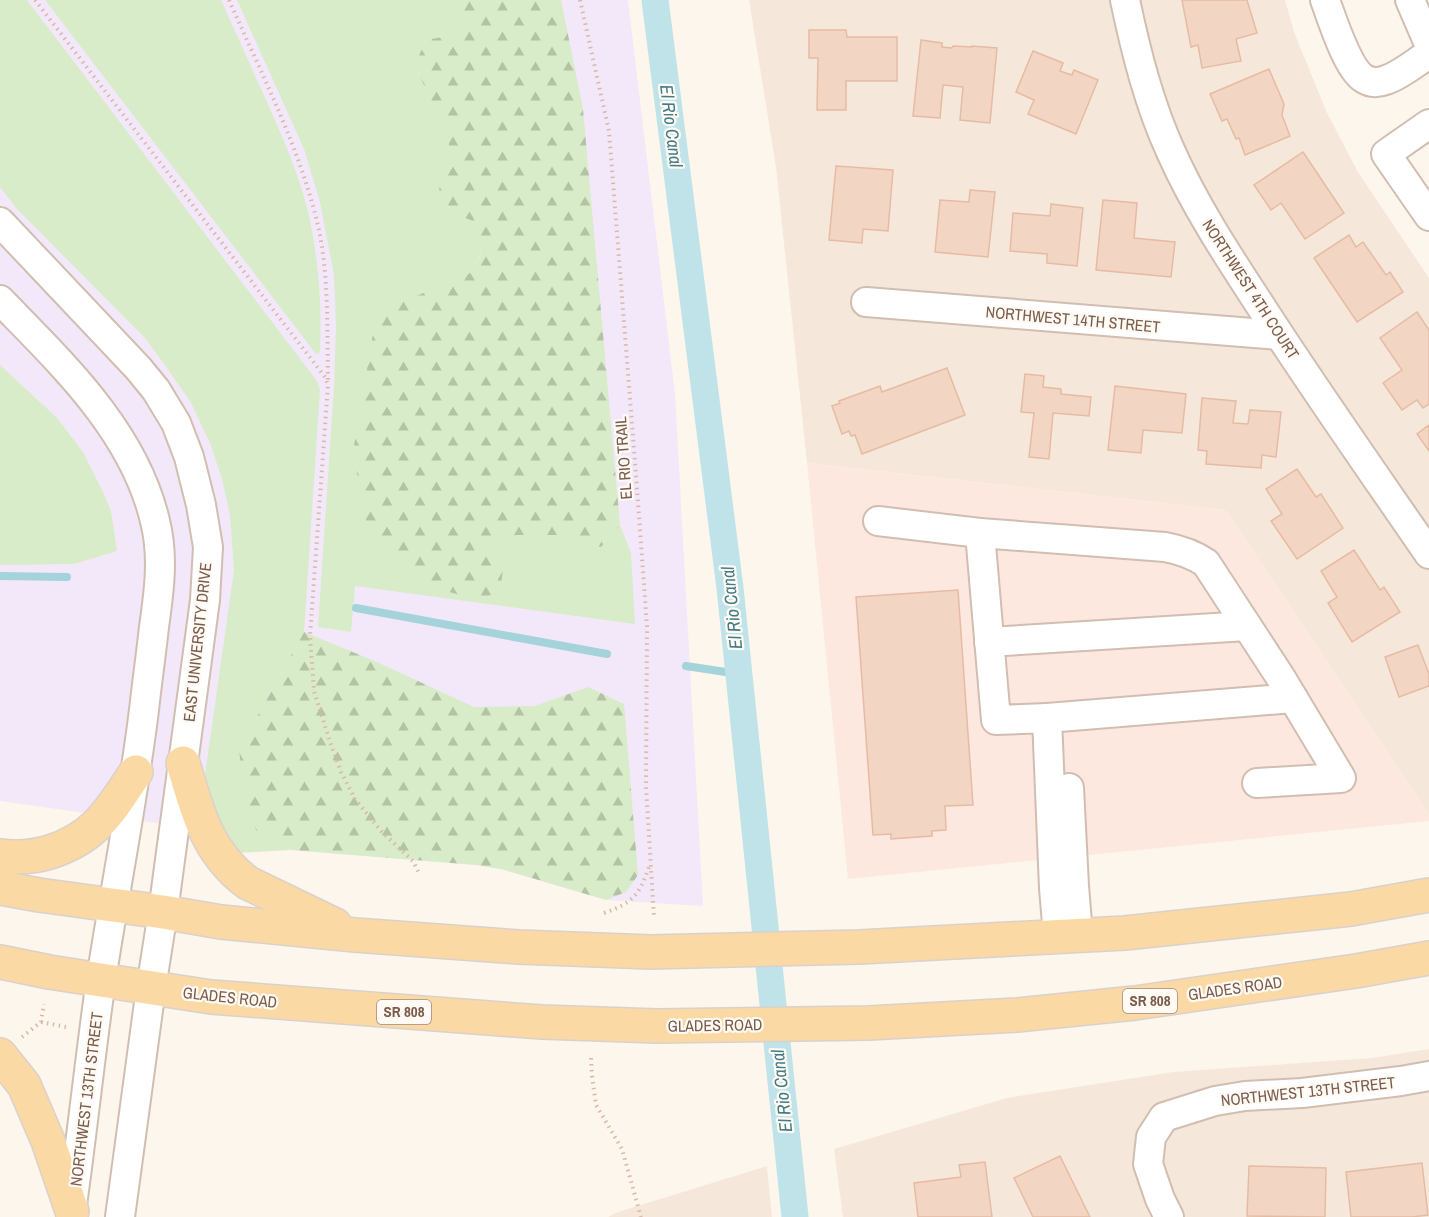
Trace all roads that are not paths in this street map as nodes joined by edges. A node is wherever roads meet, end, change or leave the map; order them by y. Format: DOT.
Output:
graph roads {
  1 [pos="1125,0"];
  2 [pos="1325,0"];
  3 [pos="1410,0"];
  4 [pos="1429,44"];
  5 [pos="1429,54"];
  6 [pos="1429,124"];
  7 [pos="1429,216"];
  8 [pos="0,222"];
  9 [pos="0,300"];
  10 [pos="866,302"];
  11 [pos="1279,335"];
  12 [pos="878,521"];
  13 [pos="980,533"];
  14 [pos="1429,554"];
  15 [pos="1246,626"];
  16 [pos="989,642"];
  17 [pos="1293,698"];
  18 [pos="1056,717"];
  19 [pos="183,763"];
  20 [pos="136,772"];
  21 [pos="1257,783"];
  22 [pos="0,856"];
  23 [pos="0,888"];
  24 [pos="1429,895"];
  25 [pos="114,905"];
  26 [pos="163,912"];
  27 [pos="355,935"];
  28 [pos="1068,936"];
  29 [pos="1429,958"];
  30 [pos="0,962"];
  31 [pos="101,980"];
  32 [pos="151,988"];
  33 [pos="10,1047"];
  34 [pos="1429,1076"];
  35 [pos="71,1214"];
  36 [pos="120,1217"];
  37 [pos="1169,1217"];
  1 -- 11 [label="street, NORTHWEST 4TH COURT"];
  2 -- 5 [label="street"];
  3 -- 4 [label="street"];
  6 -- 7 [label="street"];
  8 -- 19 [label="street, EAST UNIVERSITY DRIVE"];
  9 -- 20 [label="street"];
  10 -- 11 [label="street, NORTHWEST 14TH STREET"];
  11 -- 14 [label="street, NORTHWEST 4TH COURT"];
  12 -- 13 [label="street"];
  13 -- 15 [label="street"];
  13 -- 16 [label="street"];
  15 -- 16 [label="street"];
  15 -- 17 [label="street"];
  16 -- 18 [label="street"];
  17 -- 18 [label="street"];
  17 -- 21 [label="street"];
  18 -- 28 [label="street"];
  19 -- 26 [label="street, EAST UNIVERSITY DRIVE"];
  19 -- 27 [label="main road"];
  20 -- 22 [label="main road"];
  20 -- 25 [label="street"];
  23 -- 25 [label="main road"];
  24 -- 28 [label="main road"];
  25 -- 26 [label="main road"];
  25 -- 31 [label="street"];
  26 -- 27 [label="main road"];
  26 -- 32 [label="street, EAST UNIVERSITY DRIVE"];
  27 -- 28 [label="main road"];
  29 -- 32 [label="main road, GLADES ROAD / SR 808"];
  30 -- 31 [label="main road, GLADES ROAD / SR 808"];
  31 -- 32 [label="main road, GLADES ROAD / SR 808"];
  31 -- 35 [label="street, NORTHWEST 13TH STREET"];
  32 -- 36 [label="street"];
  33 -- 35 [label="main road"];
  34 -- 37 [label="street, NORTHWEST 13TH STREET"];
}
